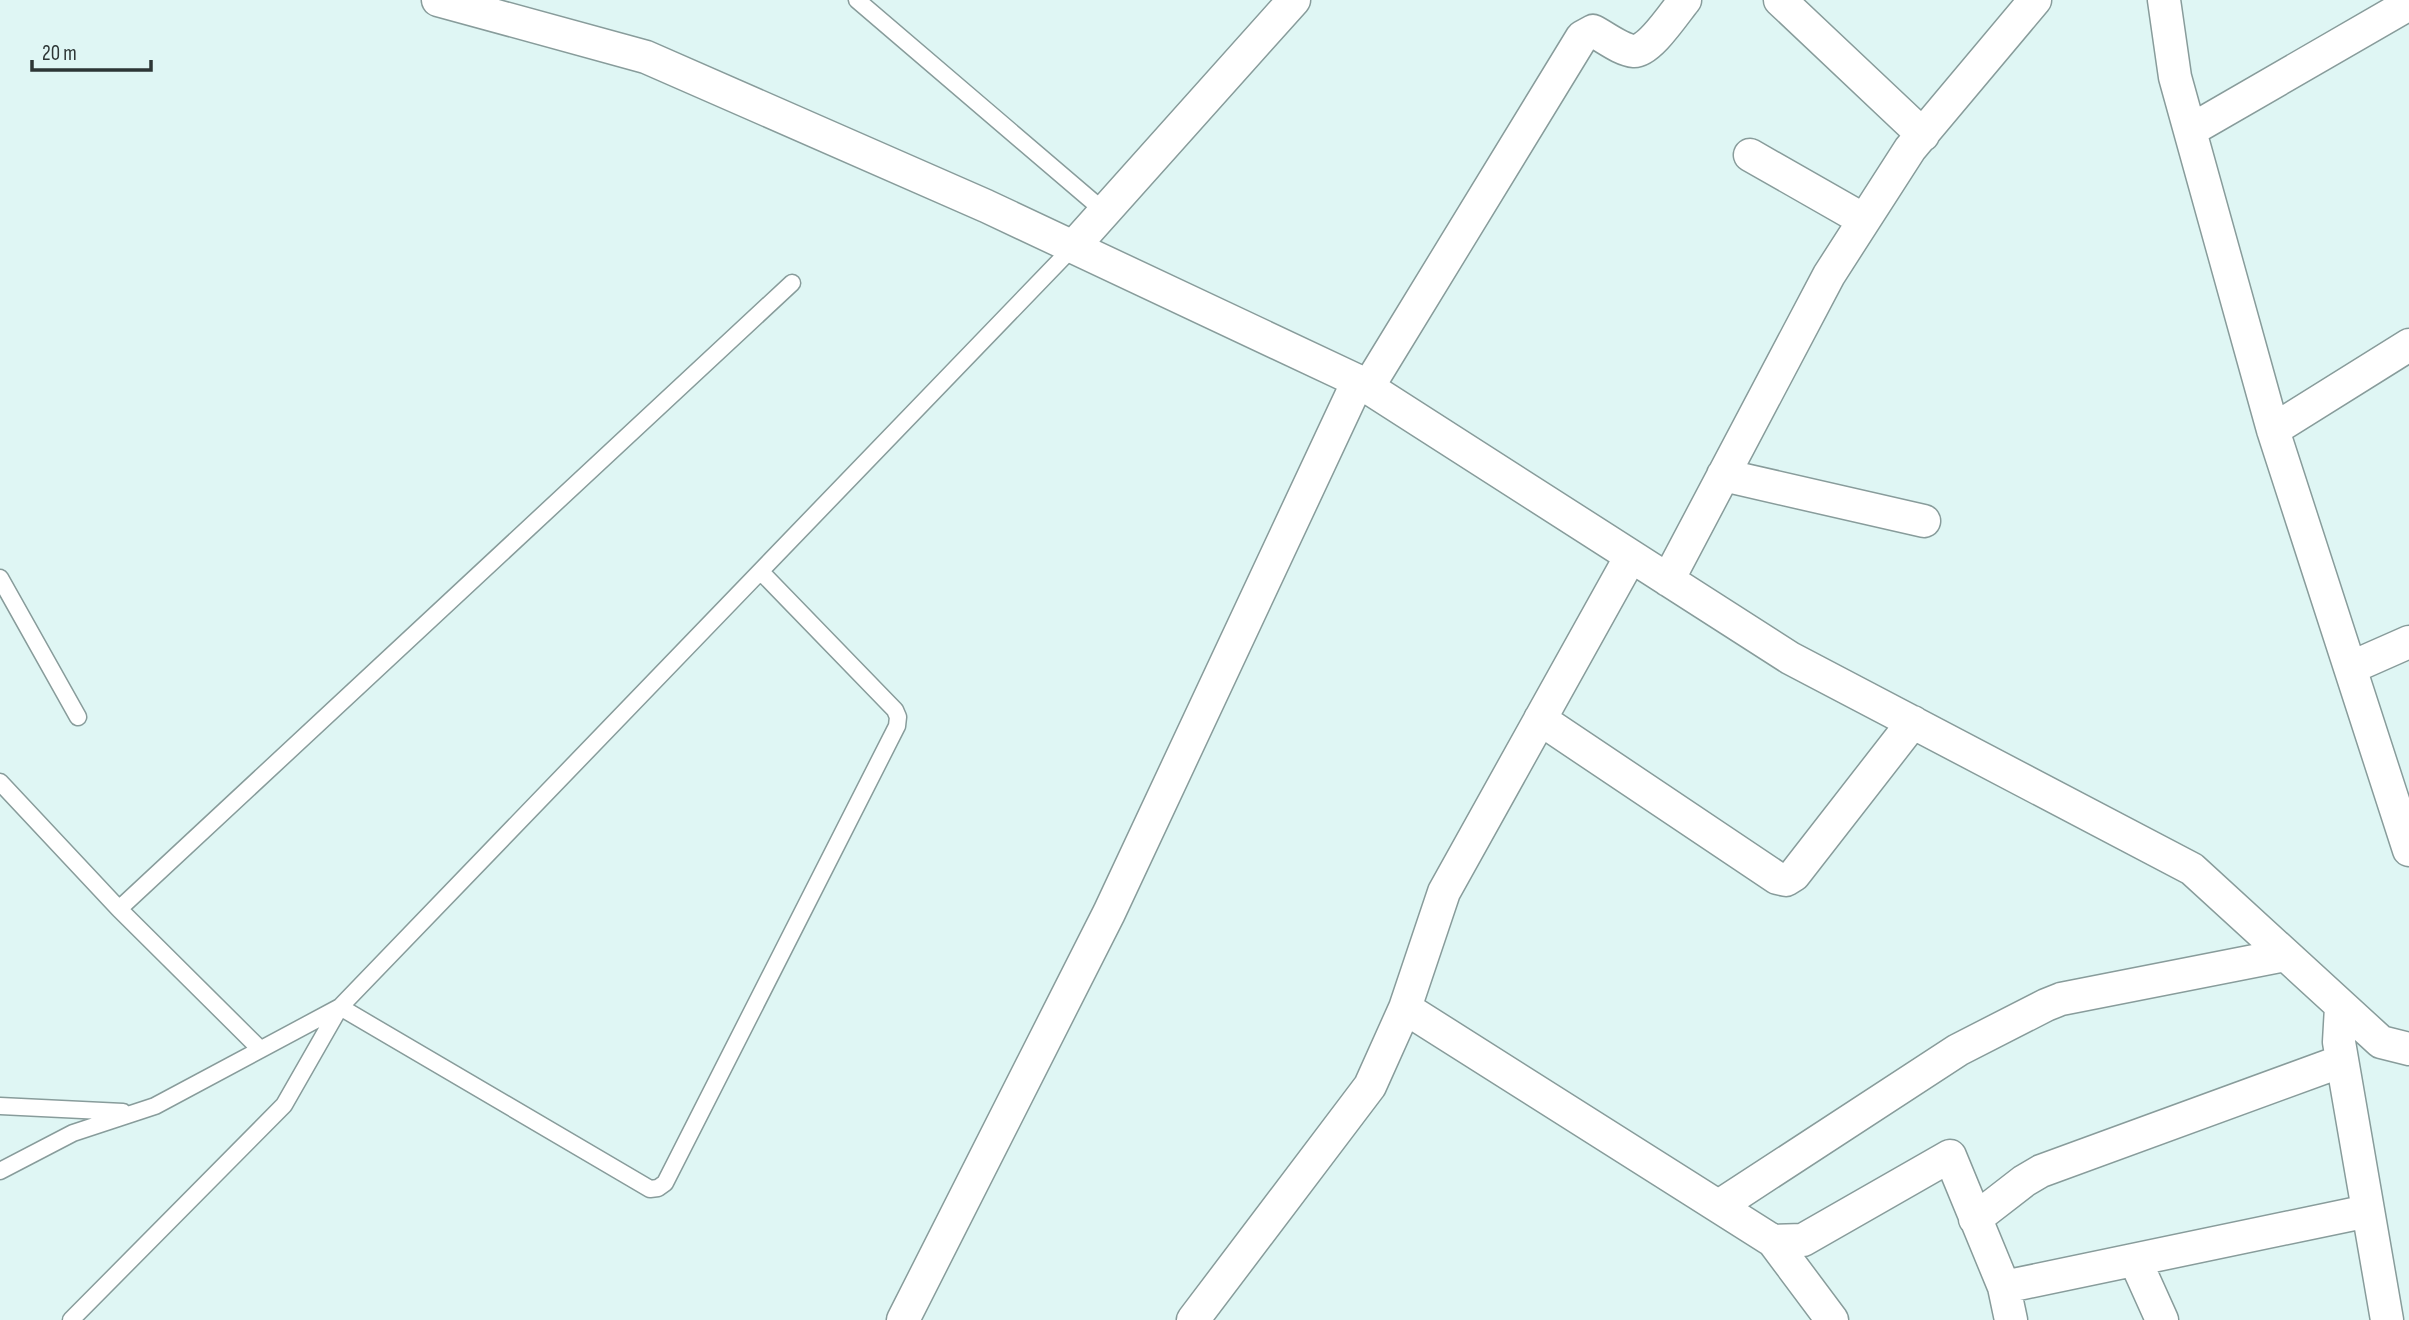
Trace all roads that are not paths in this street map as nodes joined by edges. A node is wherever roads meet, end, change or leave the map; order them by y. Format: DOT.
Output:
graph roads {
  1 [pos="438,0"];
  2 [pos="857,0"];
  3 [pos="1294,0"];
  4 [pos="1685,0"];
  5 [pos="1780,0"];
  6 [pos="2035,0"];
  7 [pos="2164,0"];
  8 [pos="2409,5"];
  9 [pos="2190,130"];
  10 [pos="1923,135"];
  11 [pos="1750,155"];
  12 [pos="1105,212"];
  13 [pos="1864,220"];
  14 [pos="1074,246"];
  15 [pos="792,283"];
  16 [pos="2409,345"];
  17 [pos="1363,384"];
  18 [pos="2273,430"];
  19 [pos="1723,475"];
  20 [pos="1924,521"];
  21 [pos="1631,556"];
  22 [pos="758,573"];
  23 [pos="0,578"];
  24 [pos="1668,580"];
  25 [pos="2409,642"];
  26 [pos="2350,668"];
  27 [pos="78,717"];
  28 [pos="1540,719"];
  29 [pos="1913,722"];
  30 [pos="2396,767"];
  31 [pos="0,782"];
  32 [pos="2409,850"];
  33 [pos="119,909"];
  34 [pos="2285,955"];
  35 [pos="340,1007"];
  36 [pos="2342,1007"];
  37 [pos="1405,1008"];
  38 [pos="260,1049"];
  39 [pos="2409,1049"];
  40 [pos="2342,1061"];
  41 [pos="0,1106"];
  42 [pos="136,1112"];
  43 [pos="0,1171"];
  44 [pos="1719,1206"];
  45 [pos="2368,1211"];
  46 [pos="1975,1219"];
  47 [pos="1773,1241"];
  48 [pos="2135,1260"];
  49 [pos="2004,1287"];
  50 [pos="71,1320"];
  51 [pos="903,1320"];
  52 [pos="1193,1320"];
  53 [pos="1832,1320"];
  54 [pos="2011,1320"];
  55 [pos="2162,1320"];
  56 [pos="2387,1320"];
  1 -- 14 [label="street"];
  2 -- 12 [label="lane"];
  3 -- 12 [label="street"];
  4 -- 17 [label="street"];
  5 -- 10 [label="street"];
  6 -- 10 [label="street"];
  7 -- 9 [label="street"];
  8 -- 9 [label="street"];
  9 -- 18 [label="street"];
  10 -- 13 [label="street"];
  11 -- 13 [label="street"];
  12 -- 14 [label="street"];
  13 -- 19 [label="street"];
  14 -- 17 [label="street"];
  14 -- 22 [label="lane"];
  15 -- 33 [label="lane"];
  16 -- 18 [label="street"];
  17 -- 21 [label="street"];
  17 -- 51 [label="street"];
  18 -- 26 [label="street"];
  19 -- 20 [label="street"];
  19 -- 24 [label="street"];
  21 -- 24 [label="street"];
  21 -- 28 [label="street"];
  22 -- 35 [label="lane"];
  22 -- 35 [label="lane"];
  23 -- 27 [label="lane"];
  24 -- 29 [label="street"];
  25 -- 26 [label="street"];
  26 -- 30 [label="street"];
  28 -- 29 [label="street"];
  28 -- 37 [label="street"];
  29 -- 34 [label="street"];
  30 -- 32 [label="street"];
  31 -- 33 [label="lane"];
  33 -- 38 [label="lane"];
  34 -- 36 [label="street"];
  34 -- 44 [label="street"];
  35 -- 38 [label="lane"];
  35 -- 50 [label="lane"];
  36 -- 39 [label="street"];
  36 -- 40 [label="street"];
  37 -- 44 [label="street"];
  37 -- 52 [label="street"];
  38 -- 42 [label="lane"];
  40 -- 45 [label="street"];
  40 -- 46 [label="street"];
  41 -- 42 [label="lane"];
  42 -- 43 [label="lane"];
  44 -- 47 [label="street"];
  45 -- 48 [label="street"];
  45 -- 56 [label="street"];
  46 -- 47 [label="street"];
  46 -- 49 [label="street"];
  47 -- 53 [label="street"];
  48 -- 49 [label="street"];
  48 -- 55 [label="street"];
  49 -- 54 [label="street"];
}
